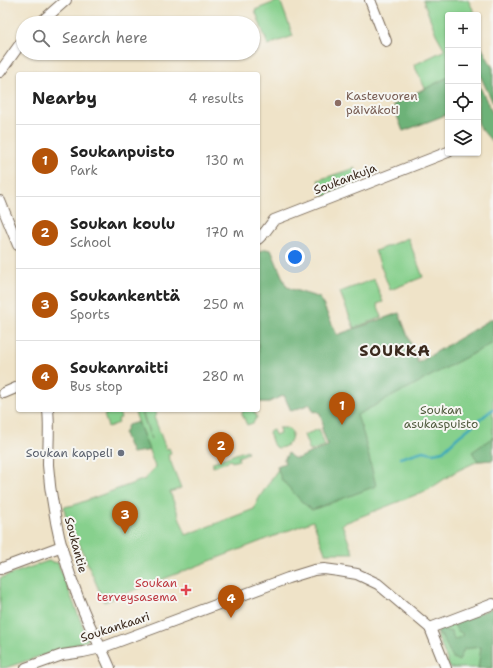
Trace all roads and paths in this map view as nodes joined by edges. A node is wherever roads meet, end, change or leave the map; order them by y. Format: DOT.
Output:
graph roads {
  1 [pos="66,0"];
  2 [pos="370,0"];
  3 [pos="48,16"];
  4 [pos="386,41"];
  5 [pos="16,50"];
  6 [pos="0,72"];
  7 [pos="445,153"];
  8 [pos="0,201"];
  9 [pos="260,237"];
  10 [pos="16,240"];
  11 [pos="16,389"];
  12 [pos="4,393"];
  13 [pos="48,412"];
  14 [pos="52,412"];
  15 [pos="50,421"];
  16 [pos="62,546"];
  17 [pos="0,569"];
  18 [pos="493,604"];
  19 [pos="430,628"];
  20 [pos="101,648"];
  21 [pos="26,668"];
  22 [pos="110,668"];
  23 [pos="446,668"];
  1 -- 3 [label="street"];
  2 -- 4 [label="street"];
  5 -- 6 [label="street"];
  7 -- 9 [label="street, Soukankuja"];
  8 -- 10 [label="street"];
  11 -- 12 [label="street"];
  13 -- 15 [label="street, Soukantie"];
  14 -- 15 [label="street, Soukantie"];
  15 -- 16 [label="street, Soukantie"];
  16 -- 17 [label="street"];
  16 -- 20 [label="street, Soukantie"];
  18 -- 19 [label="street"];
  19 -- 20 [label="street, Soukankaari"];
  19 -- 23 [label="street, Soukankaari"];
  20 -- 21 [label="street, Soukankaari"];
  20 -- 22 [label="street, Soukantie"];
}
